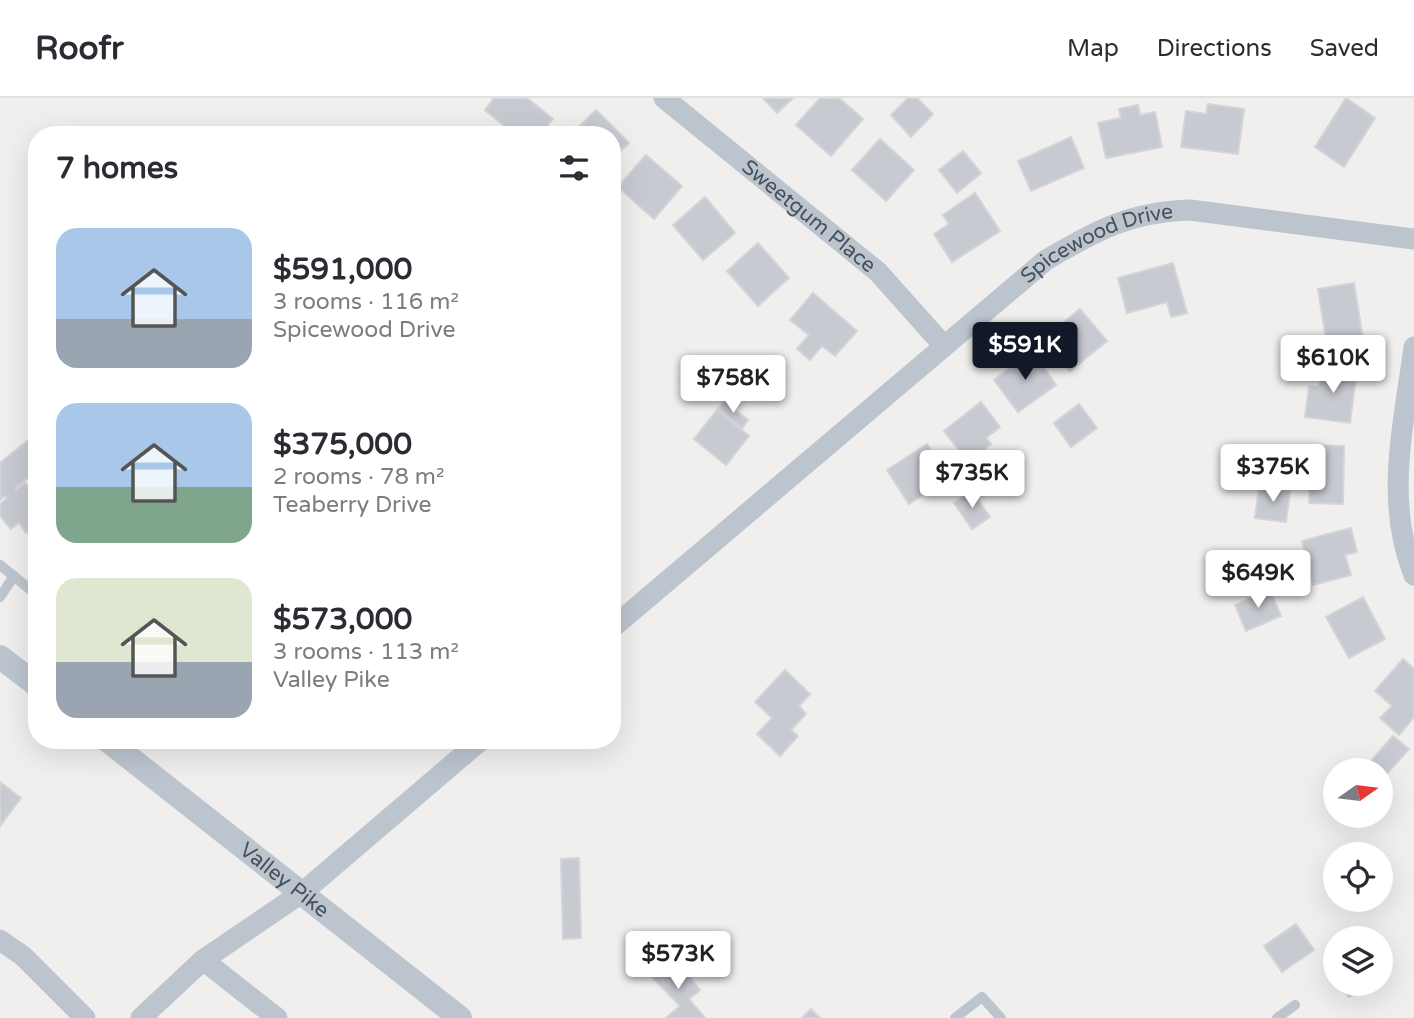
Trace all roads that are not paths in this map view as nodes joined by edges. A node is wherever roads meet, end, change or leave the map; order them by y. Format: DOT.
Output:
graph roads {
  1 [pos="664,98"];
  2 [pos="1414,239"];
  3 [pos="944,346"];
  4 [pos="1414,347"];
  5 [pos="0,565"];
  6 [pos="1414,575"];
  7 [pos="14,576"];
  8 [pos="28,588"];
  9 [pos="0,597"];
  10 [pos="621,620"];
  11 [pos="0,657"];
  12 [pos="28,678"];
  13 [pos="119,749"];
  14 [pos="470,749"];
  15 [pos="303,892"];
  16 [pos="0,940"];
  17 [pos="203,960"];
  18 [pos="1295,1005"];
  19 [pos="85,1018"];
  20 [pos="141,1018"];
  21 [pos="277,1018"];
  22 [pos="460,1018"];
  23 [pos="956,1018"];
  24 [pos="1001,1018"];
  25 [pos="1277,1018"];
  1 -- 3 [label="street, Sweetgum Place"];
  2 -- 3 [label="street, Spicewood Drive"];
  3 -- 10 [label="street, Spicewood Drive"];
  4 -- 6 [label="street"];
  5 -- 7 [label="lane"];
  7 -- 8 [label="lane"];
  7 -- 9 [label="lane"];
  11 -- 12 [label="street"];
  13 -- 15 [label="street, Valley Pike"];
  14 -- 15 [label="street"];
  15 -- 17 [label="street"];
  15 -- 22 [label="street, Valley Pike"];
  16 -- 19 [label="street"];
  17 -- 20 [label="street"];
  17 -- 21 [label="street"];
  18 -- 25 [label="lane"];
  23 -- 24 [label="lane"];
}
